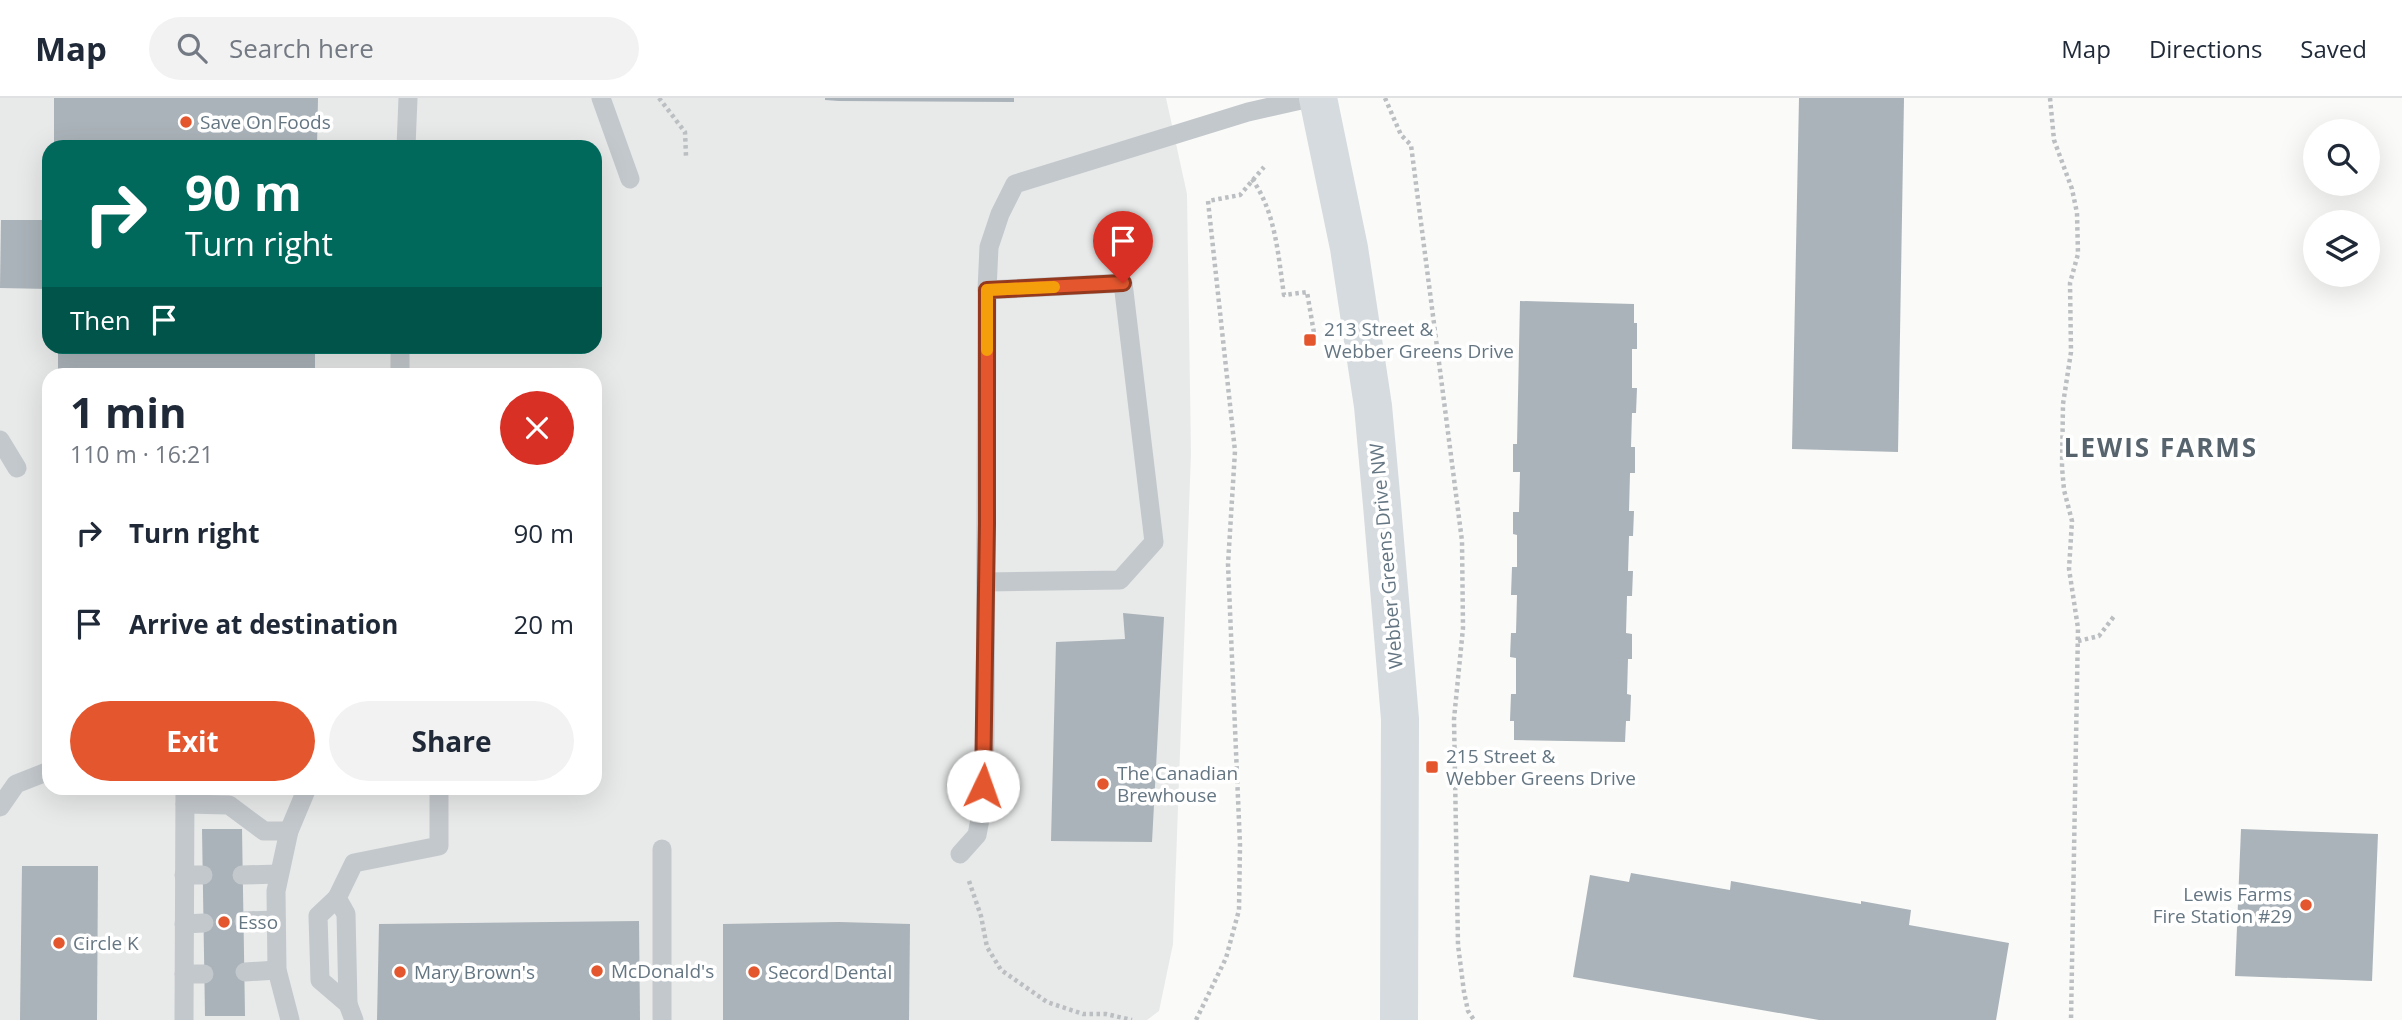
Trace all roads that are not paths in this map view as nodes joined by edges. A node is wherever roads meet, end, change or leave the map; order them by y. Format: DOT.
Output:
graph roads {
  1 [pos="408,98"];
  2 [pos="601,98"];
  3 [pos="1310,98"];
  4 [pos="1318,98"];
  5 [pos="406,140"];
  6 [pos="630,179"];
  7 [pos="987,290"];
  8 [pos="0,440"];
  9 [pos="17,468"];
  10 [pos="986,582"];
  11 [pos="42,774"];
  12 [pos="304,795"];
  13 [pos="439,795"];
  14 [pos="185,796"];
  15 [pos="0,807"];
  16 [pos="289,831"];
  17 [pos="662,849"];
  18 [pos="960,854"];
  19 [pos="279,874"];
  20 [pos="243,875"];
  21 [pos="337,898"];
  22 [pos="276,920"];
  23 [pos="244,921"];
  24 [pos="1399,930"];
  25 [pos="277,970"];
  26 [pos="245,972"];
  27 [pos="184,974"];
  28 [pos="204,974"];
  29 [pos="351,1012"];
  30 [pos="184,1020"];
  31 [pos="290,1020"];
  32 [pos="662,1020"];
  33 [pos="1399,1020"];
  34 [pos="1424,1020"];
  1 -- 5 [label="lane"];
  2 -- 6 [label="lane"];
  3 -- 7 [label="lane"];
  4 -- 24 [label="main road, Webber Greens Drive NW"];
  7 -- 10 [label="lane"];
  7 -- 10 [label="lane"];
  8 -- 9 [label="lane"];
  10 -- 18 [label="lane"];
  11 -- 15 [label="lane"];
  12 -- 16 [label="lane"];
  13 -- 21 [label="lane"];
  14 -- 16 [label="lane"];
  14 -- 27 [label="lane"];
  16 -- 19 [label="lane"];
  17 -- 32 [label="lane"];
  19 -- 20 [label="lane"];
  19 -- 22 [label="lane"];
  21 -- 29 [label="lane"];
  21 -- 29 [label="lane"];
  22 -- 23 [label="lane"];
  22 -- 25 [label="lane"];
  24 -- 33 [label="main road, Webber Greens Drive NW"];
  24 -- 34 [label="main road"];
  25 -- 26 [label="lane"];
  25 -- 31 [label="lane"];
  27 -- 28 [label="lane"];
  27 -- 30 [label="lane"];
}
